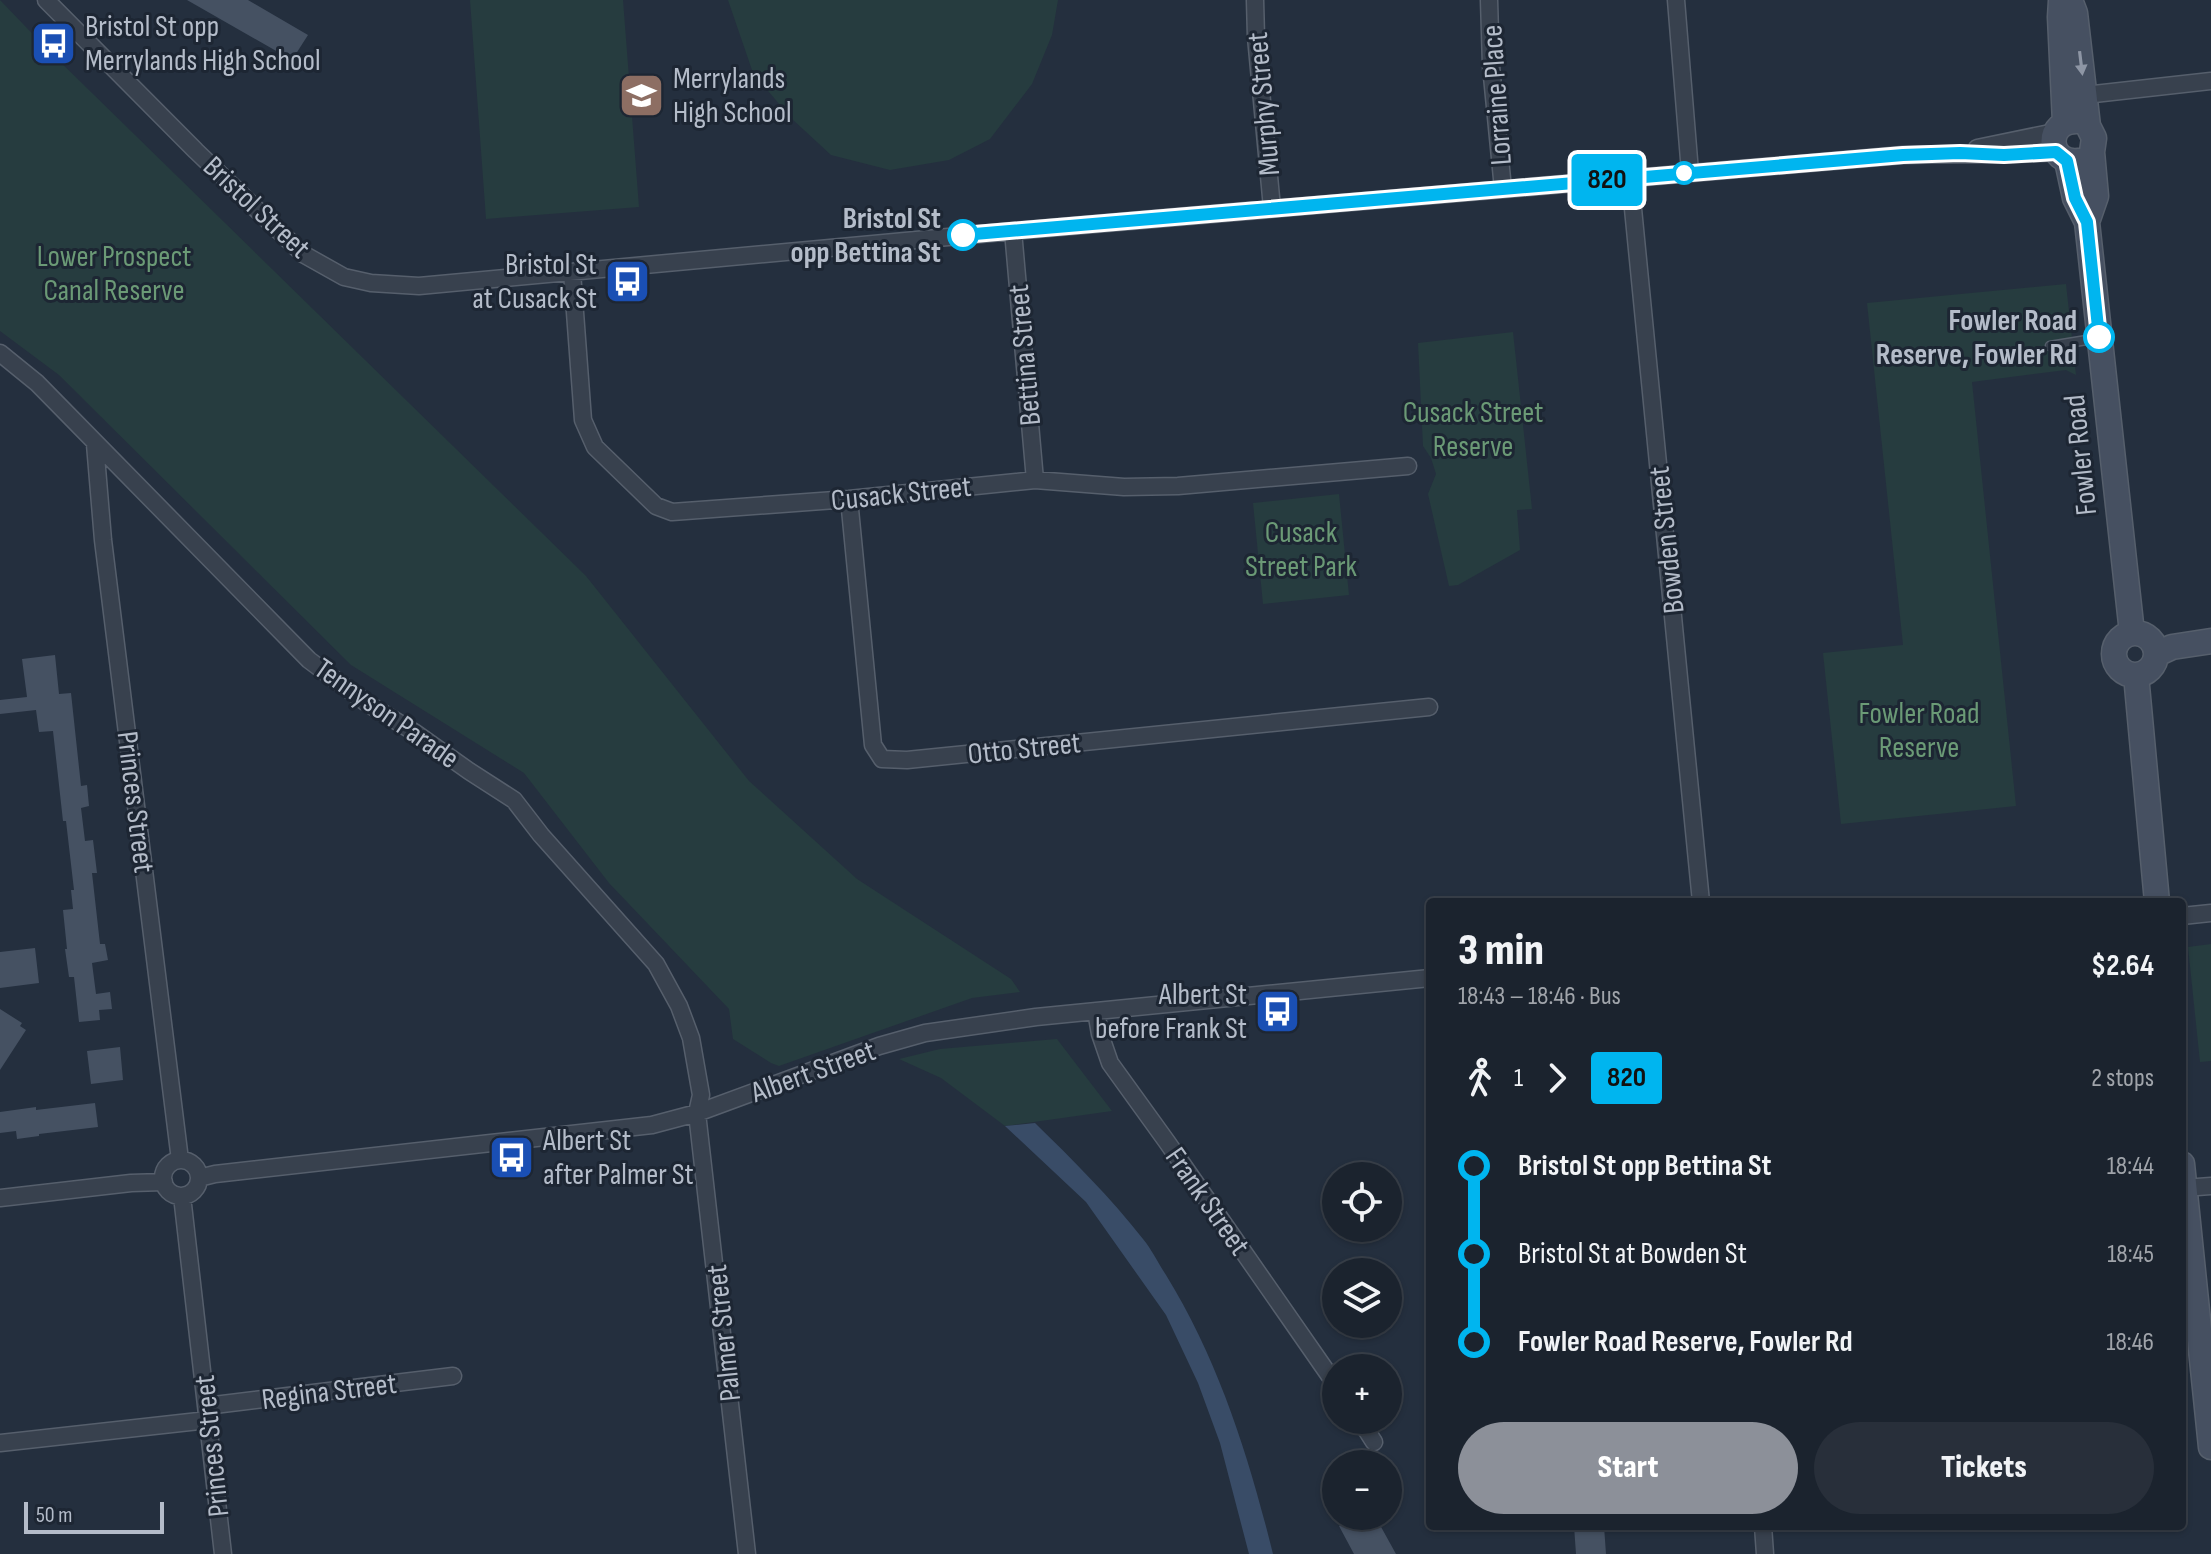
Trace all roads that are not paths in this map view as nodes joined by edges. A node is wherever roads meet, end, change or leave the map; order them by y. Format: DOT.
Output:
graph roads {
  1 [pos="46,0"];
  2 [pos="1255,0"];
  3 [pos="1489,0"];
  4 [pos="1676,0"];
  5 [pos="2061,0"];
  6 [pos="2070,0"];
  7 [pos="2211,81"];
  8 [pos="2085,95"];
  9 [pos="2066,139"];
  10 [pos="1690,172"];
  11 [pos="1630,178"];
  12 [pos="1503,189"];
  13 [pos="1272,208"];
  14 [pos="2087,222"];
  15 [pos="1013,231"];
  16 [pos="572,272"];
  17 [pos="2099,337"];
  18 [pos="2050,346"];
  19 [pos="0,353"];
  20 [pos="95,444"];
  21 [pos="1408,466"];
  22 [pos="1035,480"];
  23 [pos="849,499"];
  24 [pos="2132,633"];
  25 [pos="2211,641"];
  26 [pos="2157,654"];
  27 [pos="2136,675"];
  28 [pos="1429,707"];
  29 [pos="1701,898"];
  30 [pos="2157,898"];
  31 [pos="2211,913"];
  32 [pos="2186,916"];
  33 [pos="1426,978"];
  34 [pos="1096,1011"];
  35 [pos="697,1113"];
  36 [pos="180,1160"];
  37 [pos="199,1178"];
  38 [pos="164,1182"];
  39 [pos="2211,1186"];
  40 [pos="2186,1188"];
  41 [pos="182,1196"];
  42 [pos="0,1198"];
  43 [pos="2186,1207"];
  44 [pos="1322,1365"];
  45 [pos="453,1376"];
  46 [pos="207,1413"];
  47 [pos="1369,1434"];
  48 [pos="1374,1442"];
  49 [pos="0,1443"];
  50 [pos="2211,1447"];
  51 [pos="1763,1530"];
  52 [pos="223,1554"];
  53 [pos="747,1554"];
  54 [pos="1765,1554"];
  1 -- 16 [label="street, Bristol Street"];
  2 -- 13 [label="street, Murphy Street"];
  3 -- 12 [label="street, Lorraine Place"];
  4 -- 10 [label="street"];
  5 -- 9 [label="main road, Fowler Road"];
  6 -- 8 [label="main road, one-way"];
  7 -- 8 [label="street"];
  8 -- 9 [label="main road"];
  9 -- 10 [label="street, Bristol Street"];
  9 -- 14 [label="main road, Fowler Road"];
  9 -- 14 [label="main road, Fowler Road"];
  10 -- 11 [label="street, Bristol Street"];
  11 -- 12 [label="street, Bristol Street"];
  11 -- 29 [label="street, Bowden Street"];
  12 -- 13 [label="street, Bristol Street"];
  13 -- 15 [label="street, Bristol Street"];
  14 -- 17 [label="main road, Fowler Road"];
  15 -- 16 [label="street, Bristol Street"];
  15 -- 22 [label="street, Bettina Street"];
  16 -- 23 [label="street, Cusack Street"];
  17 -- 18 [label="lane"];
  17 -- 24 [label="main road, Fowler Road"];
  19 -- 20 [label="street, Tennyson Parade"];
  20 -- 35 [label="street, Tennyson Parade"];
  20 -- 36 [label="street, Princes Street"];
  21 -- 22 [label="street, Cusack Street"];
  22 -- 23 [label="street, Cusack Street"];
  23 -- 28 [label="street, Otto Street"];
  24 -- 26 [label="main road"];
  24 -- 27 [label="main road"];
  25 -- 26 [label="main road"];
  26 -- 27 [label="main road"];
  27 -- 30 [label="main road"];
  31 -- 32 [label="street"];
  33 -- 34 [label="street, Albert Street"];
  34 -- 35 [label="street, Albert Street"];
  34 -- 44 [label="street, Frank Street"];
  35 -- 37 [label="street, Albert Street"];
  35 -- 53 [label="street, Palmer Street"];
  36 -- 37 [label="street"];
  36 -- 38 [label="street"];
  37 -- 41 [label="street"];
  38 -- 41 [label="street"];
  38 -- 42 [label="street"];
  39 -- 40 [label="street"];
  41 -- 46 [label="street, Princes Street"];
  43 -- 50 [label="main road"];
  45 -- 46 [label="street, Regina Street"];
  46 -- 49 [label="street, Regina Street"];
  46 -- 52 [label="street, Princes Street"];
  47 -- 48 [label="street"];
  51 -- 54 [label="street"];
}
